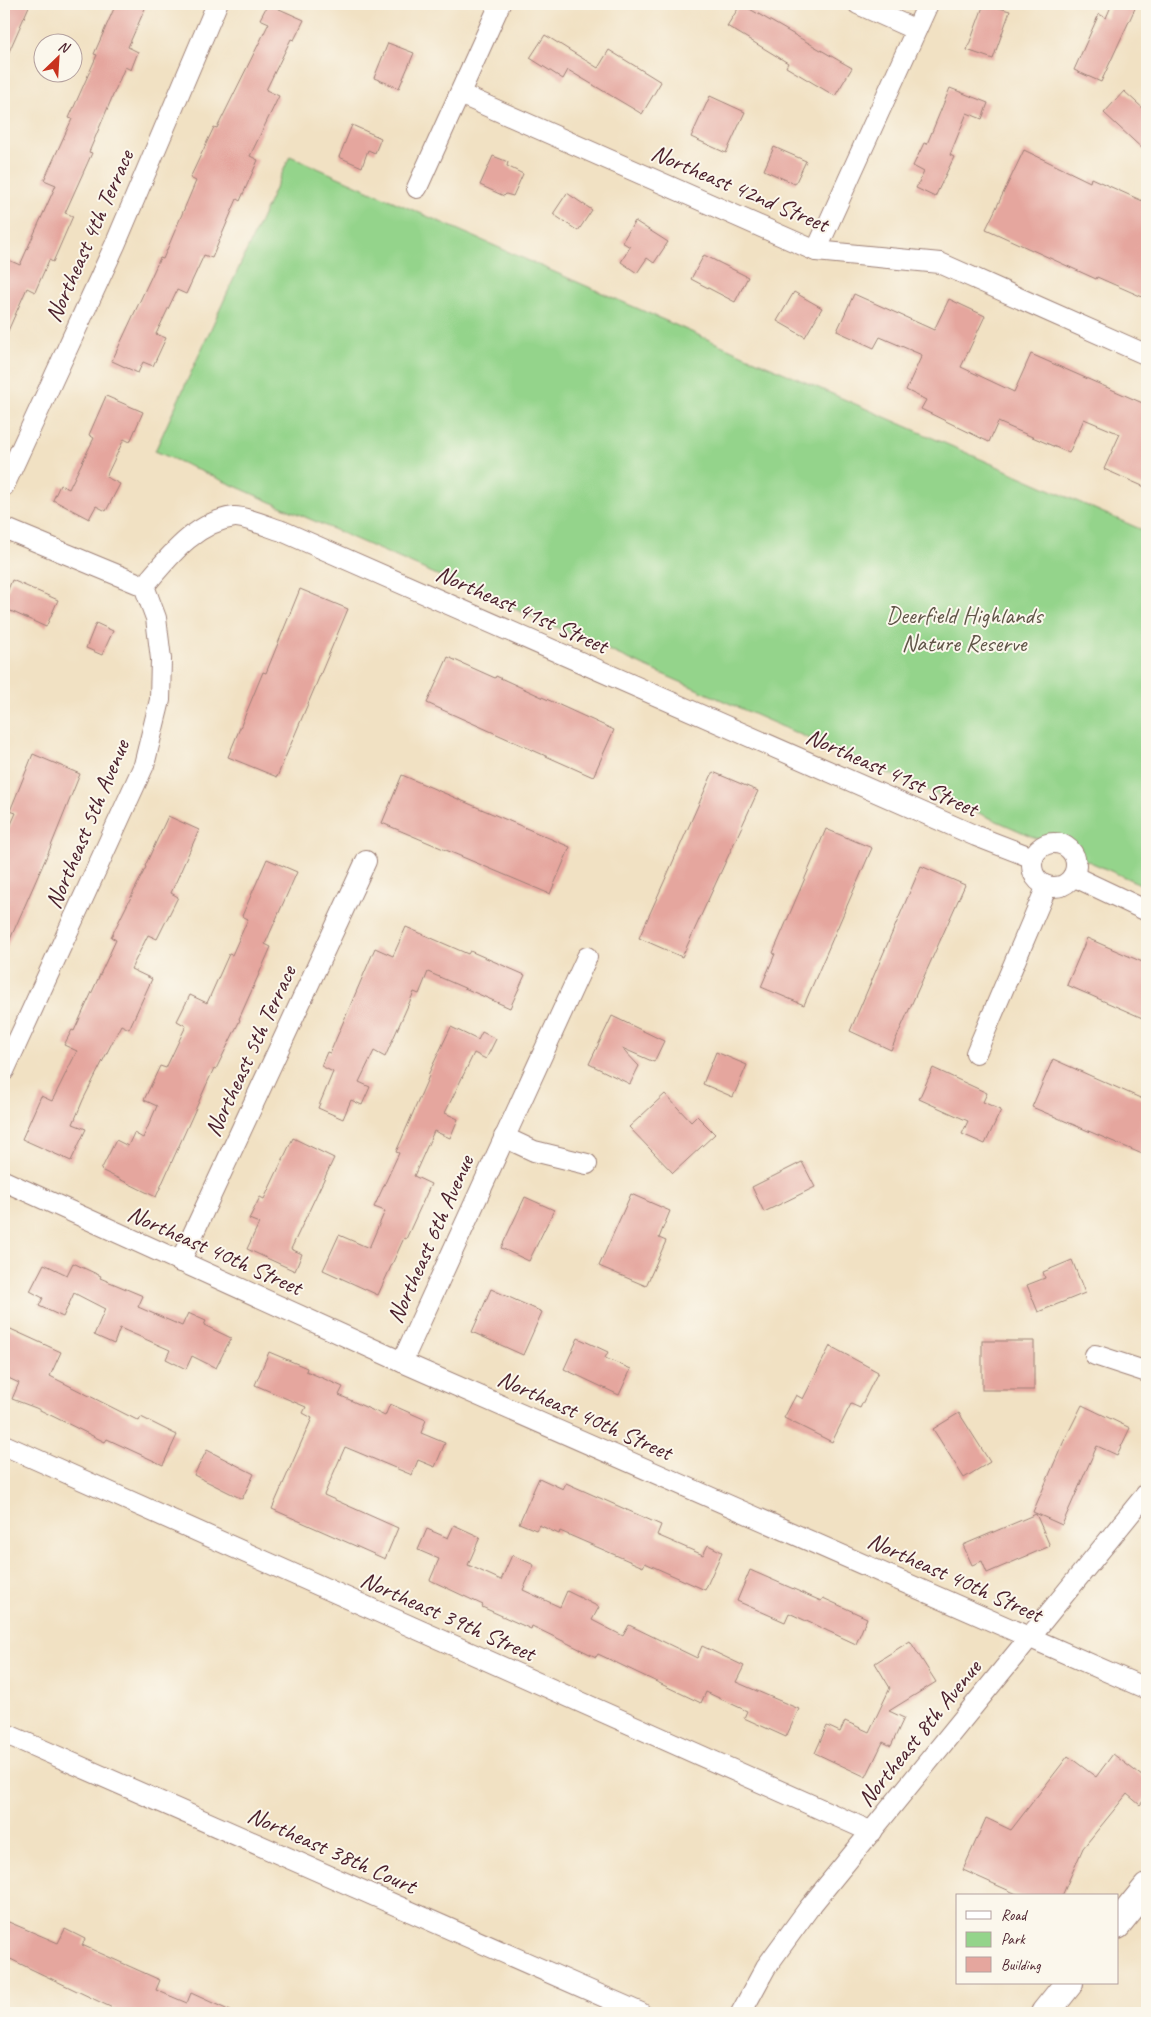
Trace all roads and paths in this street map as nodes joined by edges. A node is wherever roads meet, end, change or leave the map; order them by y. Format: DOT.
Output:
graph roads {
  1 [pos="216,4"];
  2 [pos="500,4"];
  3 [pos="858,4"];
  4 [pos="928,4"];
  5 [pos="916,30"];
  6 [pos="460,94"];
  7 [pos="418,188"];
  8 [pos="816,251"];
  9 [pos="1147,355"];
  10 [pos="4,486"];
  11 [pos="4,528"];
  12 [pos="144,586"];
  13 [pos="1033,858"];
  14 [pos="366,861"];
  15 [pos="1073,876"];
  16 [pos="1047,886"];
  17 [pos="1147,911"];
  18 [pos="587,957"];
  19 [pos="976,1053"];
  20 [pos="4,1071"];
  21 [pos="504,1137"];
  22 [pos="587,1164"];
  23 [pos="4,1181"];
  24 [pos="180,1262"];
  25 [pos="1095,1355"];
  26 [pos="402,1362"];
  27 [pos="1147,1372"];
  28 [pos="4,1445"];
  29 [pos="1147,1492"];
  30 [pos="1029,1636"];
  31 [pos="1147,1689"];
  32 [pos="4,1733"];
  33 [pos="872,1832"];
  34 [pos="1147,1888"];
  35 [pos="1118,1923"];
  36 [pos="1068,1984"];
  37 [pos="641,2013"];
  38 [pos="741,2013"];
  39 [pos="1045,2013"];
  1 -- 10 [label="street, Northeast 4th Terrace"];
  2 -- 6 [label="street"];
  3 -- 5 [label="street"];
  4 -- 5 [label="street"];
  5 -- 8 [label="street"];
  6 -- 7 [label="street"];
  6 -- 8 [label="street, Northeast 42nd Street"];
  8 -- 9 [label="street, Northeast 42nd Street"];
  11 -- 12 [label="street"];
  12 -- 13 [label="street, Northeast 41st Street"];
  12 -- 20 [label="street, Northeast 5th Avenue"];
  13 -- 15 [label="street"];
  13 -- 16 [label="street"];
  14 -- 24 [label="street, Northeast 5th Terrace"];
  15 -- 16 [label="street"];
  15 -- 17 [label="street"];
  16 -- 19 [label="street"];
  18 -- 21 [label="street, Northeast 6th Avenue"];
  21 -- 22 [label="street, Northeast 6th Avenue"];
  21 -- 26 [label="street, Northeast 6th Avenue"];
  23 -- 24 [label="street, Northeast 40th Street"];
  24 -- 26 [label="street, Northeast 40th Street"];
  25 -- 27 [label="street"];
  26 -- 30 [label="street, Northeast 40th Street"];
  28 -- 33 [label="street, Northeast 39th Street"];
  29 -- 30 [label="street, Northeast 8th Avenue"];
  30 -- 31 [label="street, Northeast 40th Street"];
  30 -- 33 [label="street, Northeast 8th Avenue"];
  32 -- 37 [label="street, Northeast 38th Court"];
  33 -- 38 [label="street, Northeast 8th Avenue"];
  34 -- 35 [label="main road"];
  36 -- 39 [label="main road"];
}
